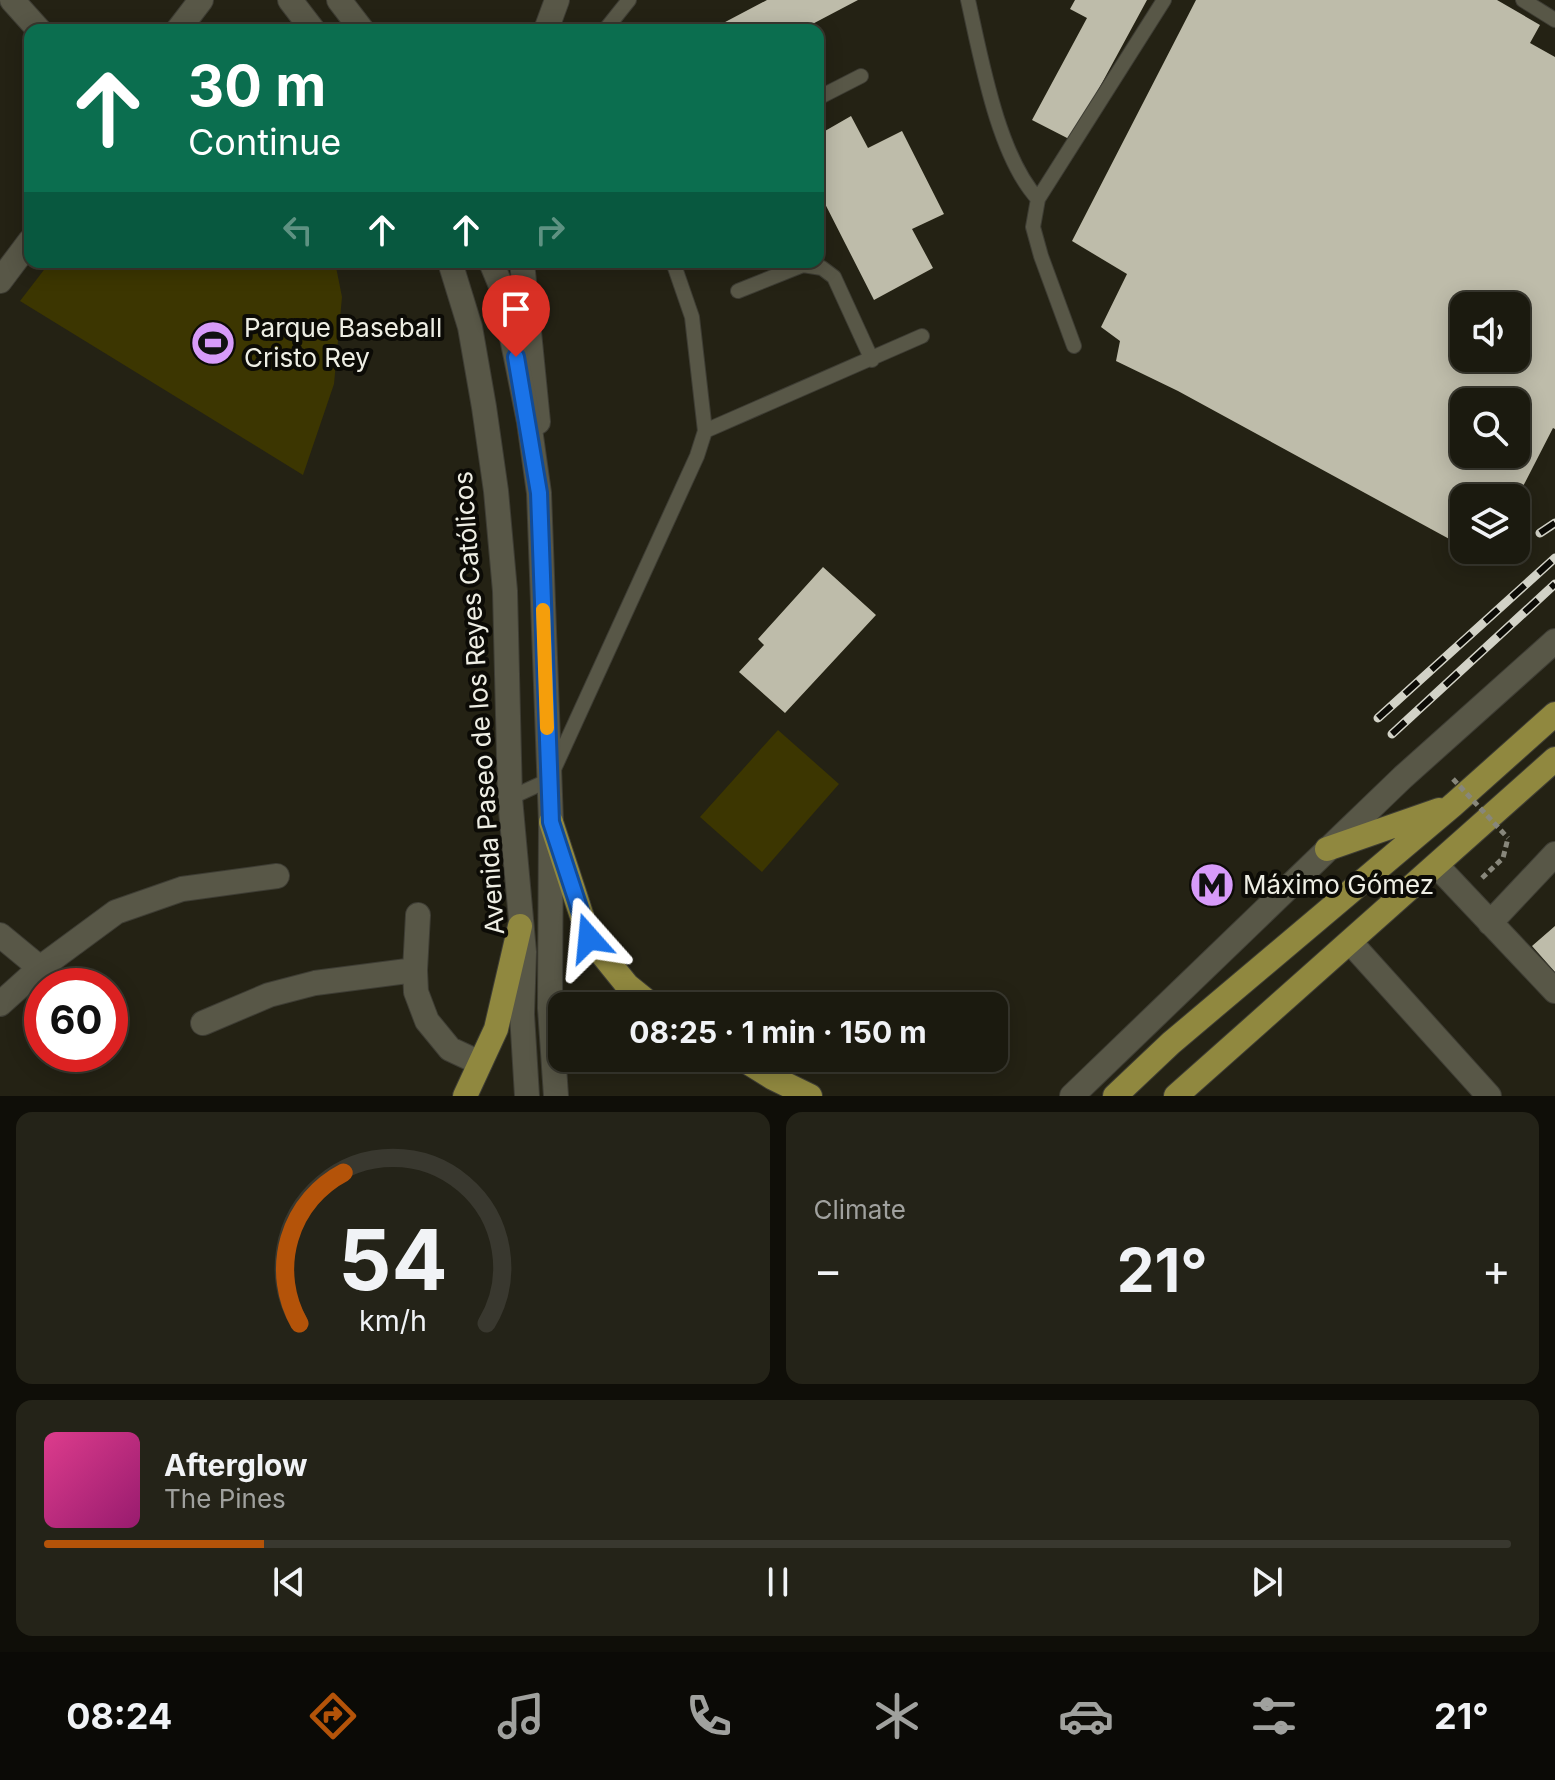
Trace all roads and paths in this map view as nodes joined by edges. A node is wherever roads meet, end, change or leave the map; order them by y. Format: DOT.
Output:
graph roads {
  1 [pos="12,0"];
  2 [pos="201,0"];
  3 [pos="557,0"];
  4 [pos="629,0"];
  5 [pos="968,0"];
  6 [pos="1164,0"];
  7 [pos="1523,0"];
  8 [pos="293,4"];
  9 [pos="1555,20"];
  10 [pos="34,24"];
  11 [pos="183,24"];
  12 [pos="308,24"];
  13 [pos="548,24"];
  14 [pos="610,24"];
  15 [pos="861,76"];
  16 [pos="824,95"];
  17 [pos="1038,199"];
  18 [pos="24,249"];
  19 [pos="452,268"];
  20 [pos="494,268"];
  21 [pos="523,268"];
  22 [pos="675,268"];
  23 [pos="796,268"];
  24 [pos="822,268"];
  25 [pos="0,281"];
  26 [pos="738,291"];
  27 [pos="922,336"];
  28 [pos="1074,346"];
  29 [pos="872,360"];
  30 [pos="705,431"];
  31 [pos="539,493"];
  32 [pos="1555,641"];
  33 [pos="1555,714"];
  34 [pos="1555,759"];
  35 [pos="1453,779"];
  36 [pos="549,780"];
  37 [pos="510,798"];
  38 [pos="1453,805"];
  39 [pos="551,822"];
  40 [pos="1327,849"];
  41 [pos="1555,854"];
  42 [pos="1503,858"];
  43 [pos="1437,866"];
  44 [pos="277,876"];
  45 [pos="418,915"];
  46 [pos="1490,923"];
  47 [pos="520,926"];
  48 [pos="0,935"];
  49 [pos="1351,943"];
  50 [pos="40,968"];
  51 [pos="415,970"];
  52 [pos="24,982"];
  53 [pos="1555,991"];
  54 [pos="636,992"];
  55 [pos="0,1004"];
  56 [pos="203,1023"];
  57 [pos="480,1063"];
  58 [pos="766,1072"];
  59 [pos="1115,1094"];
  60 [pos="465,1096"];
  61 [pos="527,1096"];
  62 [pos="556,1096"];
  63 [pos="810,1096"];
  64 [pos="1072,1096"];
  65 [pos="1176,1096"];
  66 [pos="1489,1096"];
  1 -- 10 [label="street"];
  2 -- 11 [label="street"];
  3 -- 13 [label="street"];
  4 -- 14 [label="lane"];
  5 -- 17 [label="lane"];
  6 -- 17 [label="lane"];
  7 -- 9 [label="lane"];
  8 -- 12 [label="street"];
  15 -- 16 [label="lane"];
  17 -- 28 [label="lane"];
  18 -- 25 [label="street"];
  19 -- 37 [label="street, Avenida Paseo de los Reyes Católicos"];
  20 -- 31 [label="street, Avenida Paseo de los Reyes Católicos"];
  21 -- 31 [label="street, Avenida Paseo de los Reyes Católicos"];
  22 -- 30 [label="lane"];
  23 -- 26 [label="lane"];
  24 -- 29 [label="lane"];
  27 -- 29 [label="lane"];
  29 -- 30 [label="lane"];
  30 -- 36 [label="lane"];
  31 -- 36 [label="street, Avenida Paseo de los Reyes Católicos"];
  32 -- 40 [label="street"];
  33 -- 38 [label="main road"];
  34 -- 43 [label="main road"];
  35 -- 42 [label="path, bridge"];
  36 -- 37 [label="lane"];
  36 -- 39 [label="street, Avenida Paseo de los Reyes Católicos"];
  37 -- 47 [label="street, Avenida Paseo de los Reyes Católicos"];
  38 -- 40 [label="main road"];
  38 -- 59 [label="main road"];
  39 -- 54 [label="main road"];
  39 -- 62 [label="street, Avenida Paseo de los Reyes Católicos"];
  40 -- 64 [label="street"];
  41 -- 46 [label="street"];
  43 -- 46 [label="street"];
  43 -- 49 [label="main road"];
  44 -- 50 [label="street"];
  45 -- 51 [label="street"];
  46 -- 53 [label="street"];
  47 -- 57 [label="main road"];
  47 -- 61 [label="street, Avenida Paseo de los Reyes Católicos"];
  48 -- 50 [label="street"];
  49 -- 65 [label="main road"];
  49 -- 66 [label="street"];
  51 -- 56 [label="street"];
  51 -- 57 [label="street"];
  52 -- 55 [label="street"];
  57 -- 60 [label="main road"];
  58 -- 63 [label="main road"];
}
